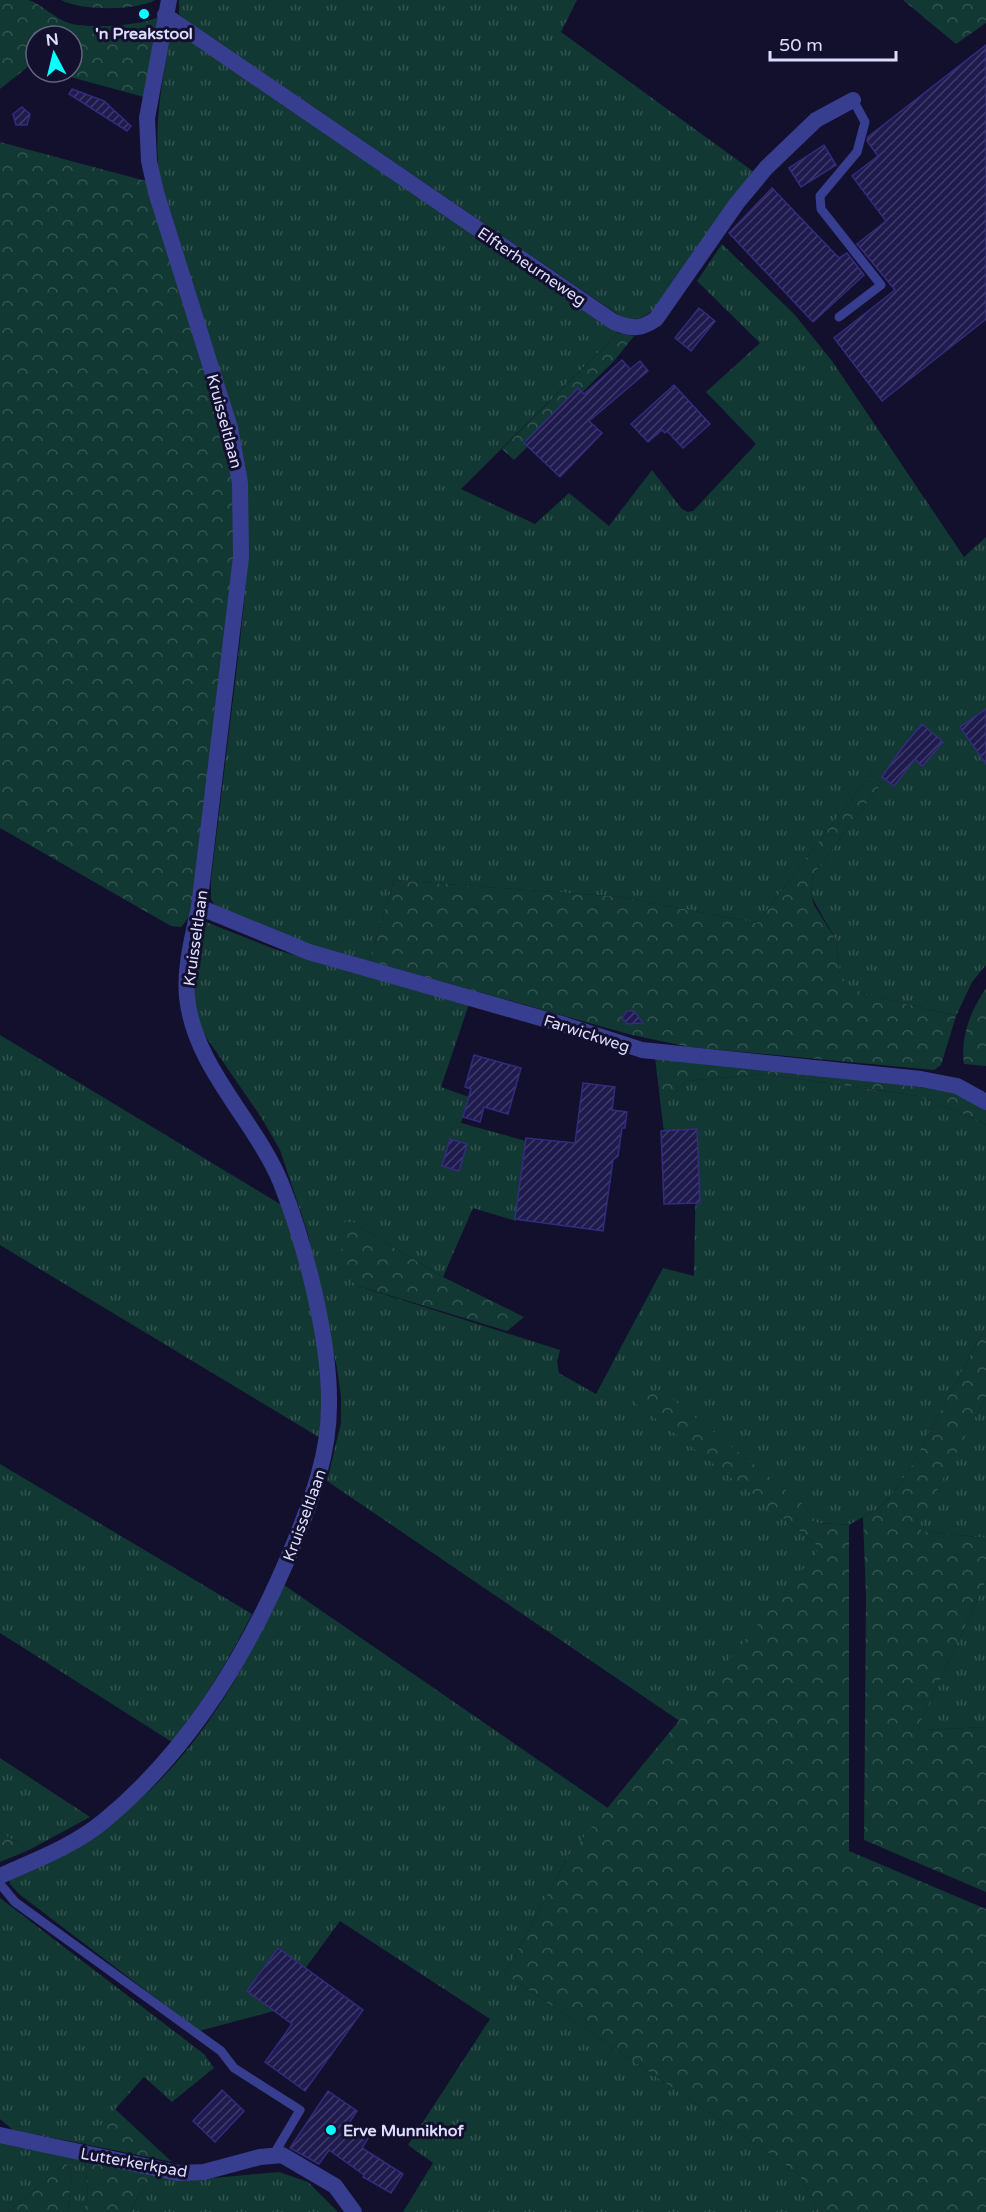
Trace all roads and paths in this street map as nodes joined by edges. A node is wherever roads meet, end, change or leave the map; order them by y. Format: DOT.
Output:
graph roads {
  1 [pos="167,7"];
  2 [pos="853,100"];
  3 [pos="840,317"];
  4 [pos="199,907"];
  5 [pos="986,1102"];
  6 [pos="0,1876"];
  7 [pos="0,1884"];
  8 [pos="0,2135"];
  9 [pos="274,2154"];
  10 [pos="354,2212"];
  1 -- 2 [label="street, Elfterheurneweg"];
  1 -- 4 [label="street, Kruisseltlaan"];
  2 -- 3 [label="lane"];
  4 -- 5 [label="street, Farwickweg"];
  4 -- 6 [label="street, Kruisseltlaan"];
  7 -- 9 [label="lane"];
  8 -- 9 [label="street, Lutterkerkpad"];
  9 -- 10 [label="street"];
}
